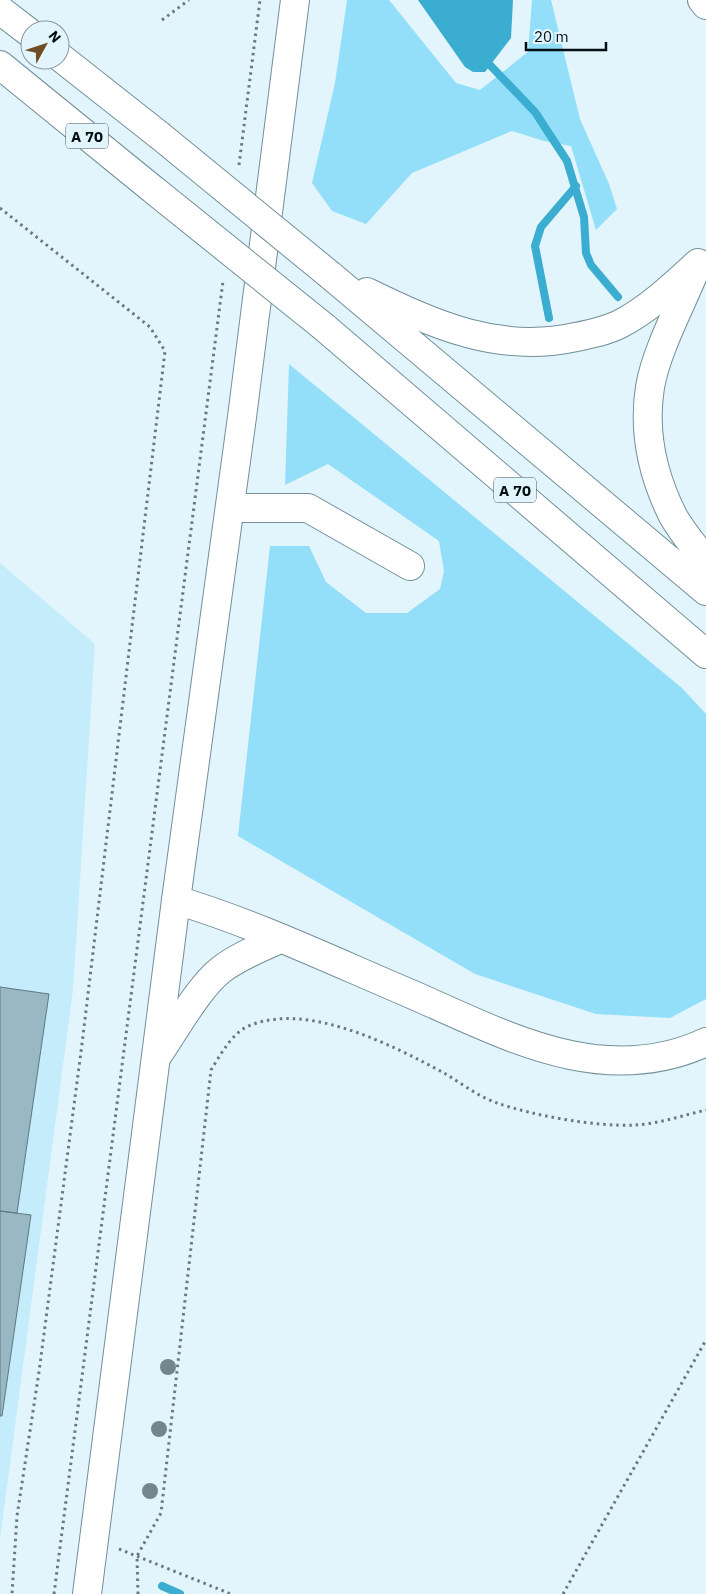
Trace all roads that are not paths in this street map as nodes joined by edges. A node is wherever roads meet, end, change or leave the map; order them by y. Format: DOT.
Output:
graph roads {
  1 [pos="295,0"];
  2 [pos="702,0"];
  3 [pos="706,5"];
  4 [pos="0,10"];
  5 [pos="20,26"];
  6 [pos="0,65"];
  7 [pos="70,65"];
  8 [pos="702,257"];
  9 [pos="330,274"];
  10 [pos="230,508"];
  11 [pos="706,562"];
  12 [pos="410,566"];
  13 [pos="706,591"];
  14 [pos="706,654"];
  15 [pos="176,900"];
  16 [pos="280,939"];
  17 [pos="706,1042"];
  18 [pos="157,1056"];
  19 [pos="87,1594"];
  1 -- 10 [label="main road"];
  2 -- 3 [label="main road"];
  4 -- 5 [label="main road"];
  6 -- 14 [label="main road, A 70, bridge"];
  7 -- 9 [label="main road, A 70, bridge"];
  8 -- 9 [label="main road"];
  8 -- 11 [label="main road"];
  9 -- 13 [label="main road, A 70"];
  10 -- 12 [label="main road"];
  10 -- 15 [label="main road"];
  15 -- 16 [label="main road"];
  15 -- 18 [label="main road"];
  16 -- 17 [label="main road"];
  16 -- 18 [label="main road"];
  18 -- 19 [label="main road"];
}
